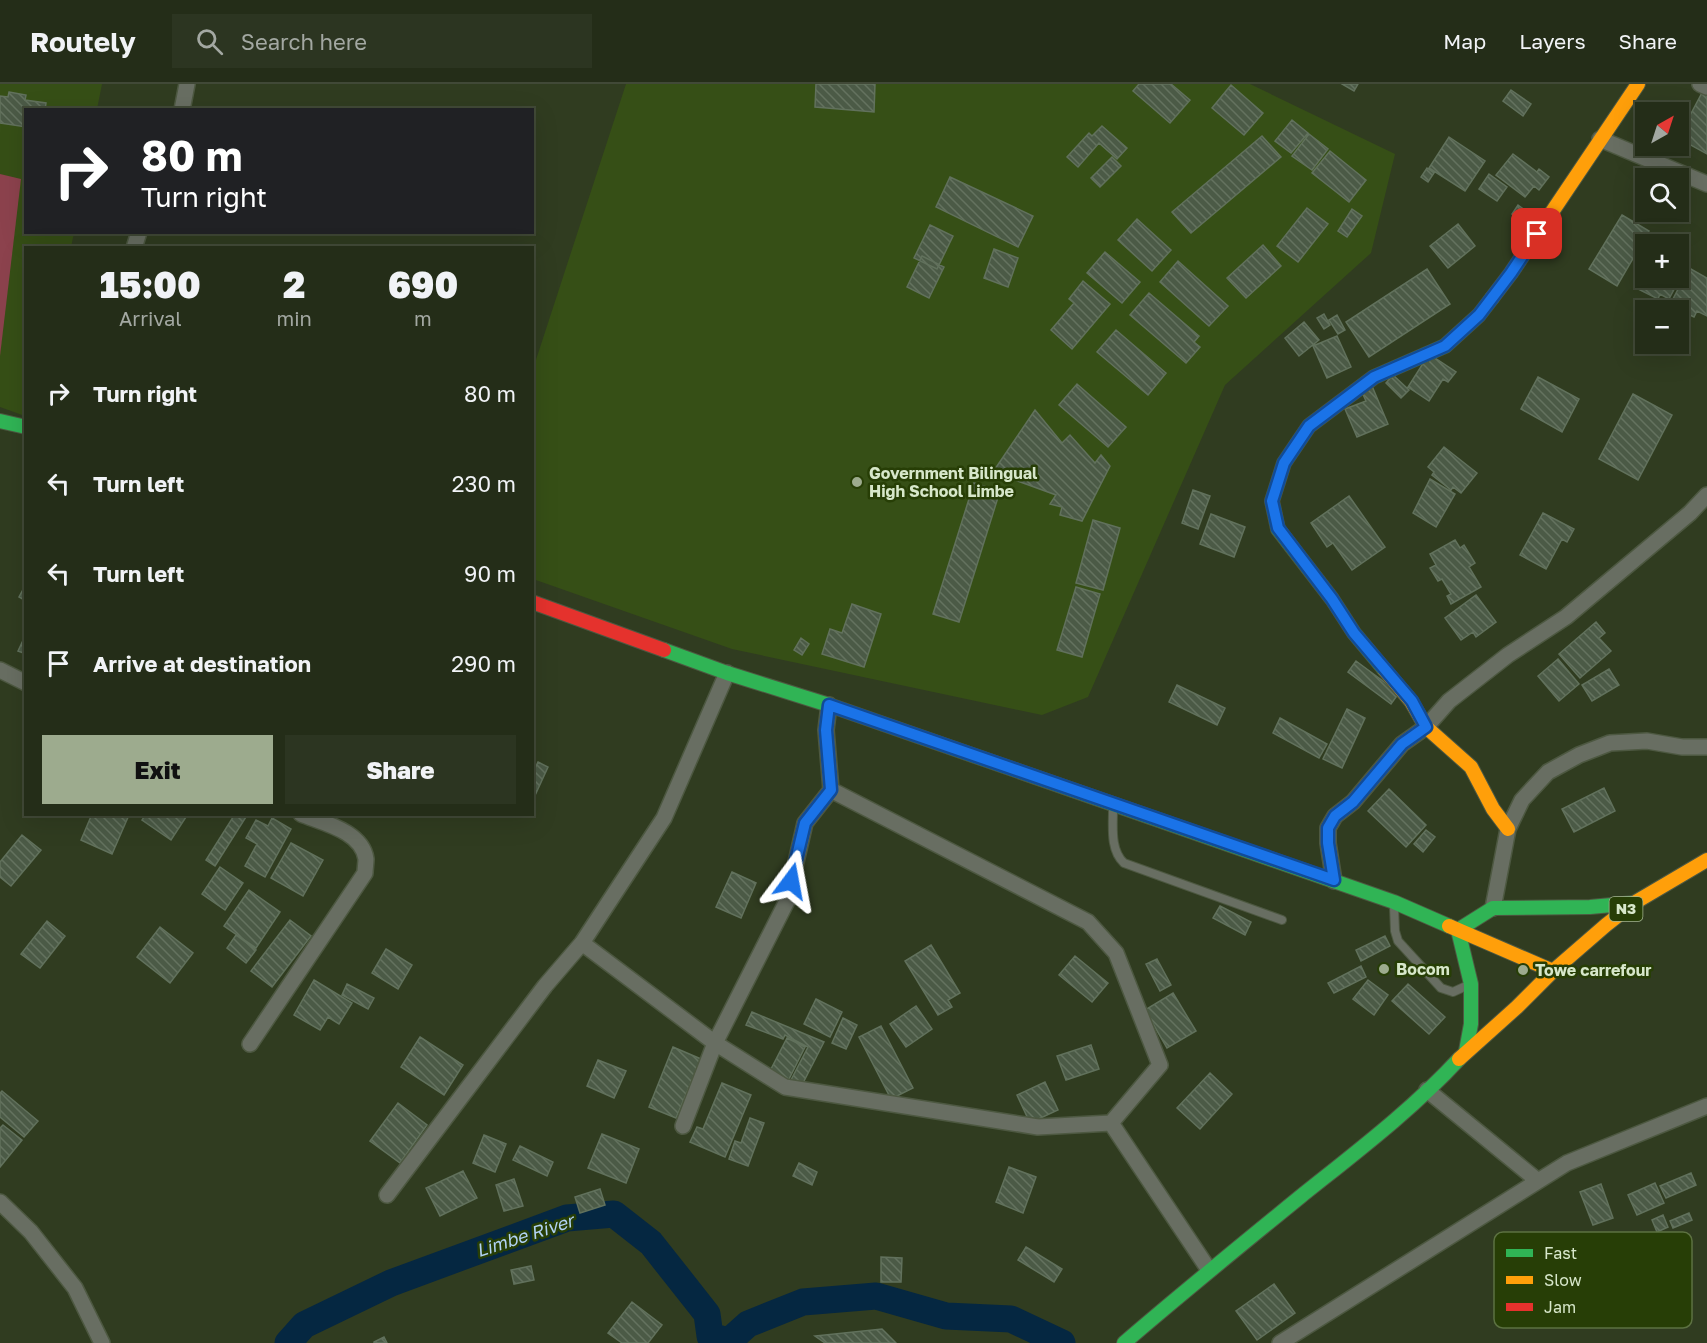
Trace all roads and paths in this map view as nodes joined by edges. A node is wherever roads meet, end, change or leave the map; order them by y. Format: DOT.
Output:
graph roads {
  1 [pos="187,84"];
  2 [pos="1638,84"];
  3 [pos="1700,84"];
  4 [pos="1707,87"];
  5 [pos="182,108"];
  6 [pos="1600,139"];
  7 [pos="1707,184"];
  8 [pos="0,421"];
  9 [pos="24,427"];
  10 [pos="1707,495"];
  11 [pos="534,603"];
  12 [pos="0,670"];
  13 [pos="727,673"];
  14 [pos="24,682"];
  15 [pos="829,705"];
  16 [pos="1426,727"];
  17 [pos="1707,747"];
  18 [pos="831,790"];
  19 [pos="1112,804"];
  20 [pos="307,816"];
  21 [pos="1508,829"];
  22 [pos="1707,860"];
  23 [pos="1334,880"];
  24 [pos="1394,902"];
  25 [pos="1634,903"];
  26 [pos="1493,908"];
  27 [pos="1282,920"];
  28 [pos="1458,930"];
  29 [pos="582,943"];
  30 [pos="1553,971"];
  31 [pos="1471,984"];
  32 [pos="716,1043"];
  33 [pos="250,1044"];
  34 [pos="1466,1051"];
  35 [pos="1427,1090"];
  36 [pos="1707,1107"];
  37 [pos="1111,1123"];
  38 [pos="683,1126"];
  39 [pos="1538,1181"];
  40 [pos="387,1195"];
  41 [pos="0,1202"];
  42 [pos="1209,1270"];
  43 [pos="102,1343"];
  44 [pos="1124,1343"];
  45 [pos="1280,1343"];
  1 -- 5 [label="street"];
  2 -- 6 [label="main road"];
  3 -- 4 [label="street"];
  6 -- 7 [label="street"];
  6 -- 16 [label="main road"];
  8 -- 9 [label="main road"];
  10 -- 16 [label="street"];
  11 -- 13 [label="main road"];
  12 -- 14 [label="street"];
  13 -- 15 [label="main road"];
  13 -- 29 [label="street"];
  15 -- 18 [label="street"];
  15 -- 19 [label="main road"];
  16 -- 21 [label="main road"];
  16 -- 23 [label="street"];
  17 -- 21 [label="street"];
  18 -- 32 [label="street"];
  18 -- 37 [label="street"];
  19 -- 23 [label="main road"];
  19 -- 27 [label="lane"];
  20 -- 33 [label="street"];
  21 -- 26 [label="street"];
  22 -- 25 [label="main road, N3"];
  23 -- 24 [label="main road"];
  24 -- 28 [label="main road"];
  24 -- 31 [label="lane"];
  25 -- 26 [label="main road"];
  25 -- 30 [label="main road, N3"];
  26 -- 28 [label="main road"];
  28 -- 30 [label="main road"];
  28 -- 31 [label="main road"];
  29 -- 32 [label="street"];
  29 -- 40 [label="street"];
  30 -- 34 [label="main road"];
  31 -- 34 [label="main road"];
  32 -- 37 [label="street"];
  32 -- 38 [label="street"];
  34 -- 35 [label="main road"];
  35 -- 39 [label="street"];
  35 -- 42 [label="main road"];
  36 -- 39 [label="street"];
  37 -- 42 [label="street"];
  39 -- 45 [label="street"];
  41 -- 43 [label="street"];
  42 -- 44 [label="main road"];
}
